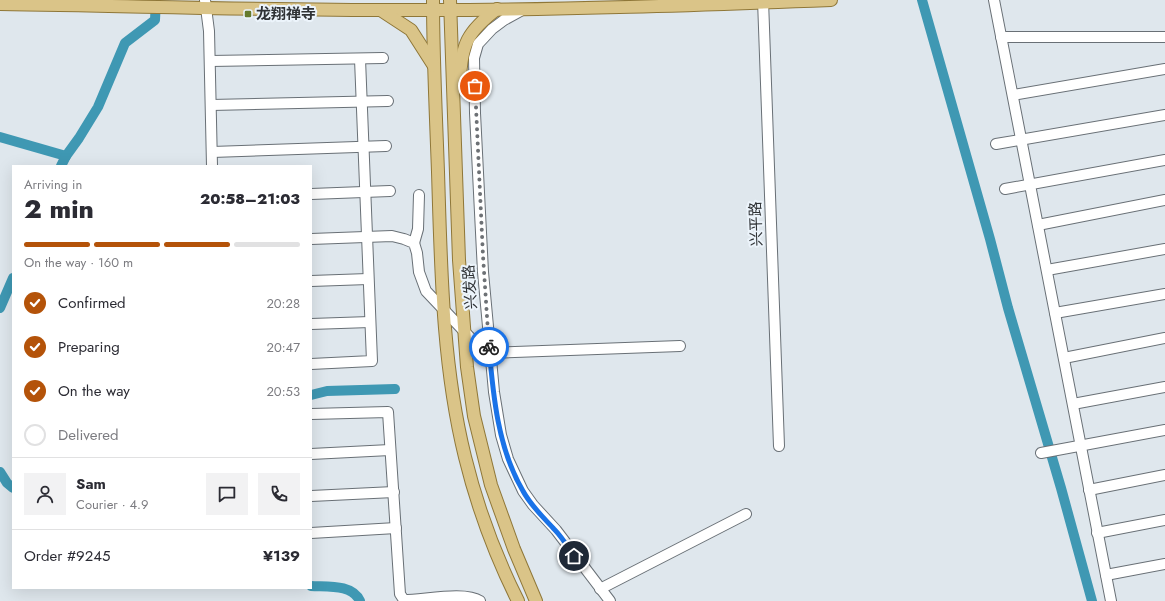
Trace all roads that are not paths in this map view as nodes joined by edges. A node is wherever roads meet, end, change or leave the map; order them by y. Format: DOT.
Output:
graph roads {
  1 [pos="830,0"];
  2 [pos="994,0"];
  3 [pos="763,1"];
  4 [pos="203,3"];
  5 [pos="0,4"];
  6 [pos="433,5"];
  7 [pos="450,5"];
  8 [pos="526,8"];
  9 [pos="497,9"];
  10 [pos="381,10"];
  11 [pos="1001,37"];
  12 [pos="1165,37"];
  13 [pos="383,58"];
  14 [pos="360,59"];
  15 [pos="210,61"];
  16 [pos="435,68"];
  17 [pos="1165,69"];
  18 [pos="1013,95"];
  19 [pos="388,101"];
  20 [pos="362,102"];
  21 [pos="211,105"];
  22 [pos="1165,115"];
  23 [pos="1021,139"];
  24 [pos="996,144"];
  25 [pos="363,146"];
  26 [pos="386,146"];
  27 [pos="455,151"];
  28 [pos="212,152"];
  29 [pos="1165,160"];
  30 [pos="212,165"];
  31 [pos="1030,184"];
  32 [pos="1005,189"];
  33 [pos="365,191"];
  34 [pos="390,191"];
  35 [pos="312,194"];
  36 [pos="419,195"];
  37 [pos="1165,200"];
  38 [pos="1038,225"];
  39 [pos="367,237"];
  40 [pos="312,239"];
  41 [pos="414,243"];
  42 [pos="1165,249"];
  43 [pos="1046,270"];
  44 [pos="368,279"];
  45 [pos="312,281"];
  46 [pos="1165,294"];
  47 [pos="444,311"];
  48 [pos="1055,313"];
  49 [pos="370,322"];
  50 [pos="312,324"];
  51 [pos="464,332"];
  52 [pos="1165,338"];
  53 [pos="680,346"];
  54 [pos="490,353"];
  55 [pos="1064,358"];
  56 [pos="312,364"];
  57 [pos="1165,386"];
  58 [pos="1073,404"];
  59 [pos="312,414"];
  60 [pos="1165,430"];
  61 [pos="779,446"];
  62 [pos="1081,446"];
  63 [pos="390,450"];
  64 [pos="1041,453"];
  65 [pos="312,454"];
  66 [pos="1165,475"];
  67 [pos="1089,490"];
  68 [pos="394,492"];
  69 [pos="312,496"];
  70 [pos="746,514"];
  71 [pos="1165,520"];
  72 [pos="396,528"];
  73 [pos="312,533"];
  74 [pos="1097,533"];
  75 [pos="1165,564"];
  76 [pos="1106,575"];
  77 [pos="600,589"];
  78 [pos="480,601"];
  79 [pos="518,601"];
  80 [pos="536,601"];
  81 [pos="610,601"];
  82 [pos="1111,601"];
  1 -- 3 [label="main road"];
  2 -- 11 [label="street"];
  3 -- 8 [label="main road"];
  3 -- 61 [label="street, 兴平路"];
  4 -- 5 [label="main road"];
  4 -- 10 [label="main road"];
  4 -- 15 [label="street"];
  6 -- 7 [label="main road"];
  6 -- 10 [label="main road"];
  6 -- 16 [label="main road"];
  7 -- 9 [label="main road"];
  7 -- 27 [label="main road"];
  8 -- 9 [label="main road"];
  8 -- 54 [label="street, 兴发路"];
  9 -- 27 [label="main road"];
  10 -- 16 [label="main road"];
  11 -- 12 [label="street"];
  11 -- 18 [label="street"];
  13 -- 14 [label="street"];
  14 -- 15 [label="street"];
  14 -- 20 [label="street"];
  15 -- 21 [label="street"];
  16 -- 47 [label="main road"];
  17 -- 18 [label="street"];
  18 -- 23 [label="street"];
  19 -- 20 [label="street"];
  20 -- 21 [label="street"];
  20 -- 25 [label="street"];
  21 -- 28 [label="street"];
  22 -- 23 [label="street"];
  23 -- 24 [label="street"];
  23 -- 31 [label="street"];
  25 -- 26 [label="street"];
  25 -- 28 [label="street"];
  25 -- 33 [label="street"];
  27 -- 51 [label="main road"];
  28 -- 30 [label="street"];
  29 -- 31 [label="street"];
  31 -- 32 [label="street"];
  31 -- 38 [label="street"];
  33 -- 34 [label="street"];
  33 -- 35 [label="street"];
  33 -- 39 [label="street"];
  36 -- 41 [label="street"];
  37 -- 38 [label="street"];
  38 -- 43 [label="street"];
  39 -- 40 [label="street"];
  39 -- 41 [label="street"];
  39 -- 44 [label="street"];
  41 -- 47 [label="street"];
  42 -- 43 [label="street"];
  43 -- 48 [label="street"];
  44 -- 45 [label="street"];
  44 -- 49 [label="street"];
  46 -- 48 [label="street"];
  47 -- 51 [label="street"];
  47 -- 79 [label="main road"];
  48 -- 55 [label="street"];
  49 -- 50 [label="street"];
  49 -- 56 [label="street"];
  51 -- 54 [label="street"];
  51 -- 80 [label="main road"];
  52 -- 55 [label="street"];
  53 -- 54 [label="street"];
  54 -- 77 [label="street, 兴发路"];
  55 -- 58 [label="street"];
  57 -- 58 [label="street"];
  58 -- 62 [label="street"];
  59 -- 63 [label="street"];
  60 -- 62 [label="street"];
  62 -- 64 [label="street"];
  62 -- 67 [label="street"];
  63 -- 65 [label="street"];
  63 -- 68 [label="street"];
  66 -- 67 [label="street"];
  67 -- 74 [label="street"];
  68 -- 69 [label="street"];
  68 -- 72 [label="street"];
  70 -- 77 [label="street"];
  71 -- 74 [label="street"];
  72 -- 73 [label="street"];
  72 -- 78 [label="street"];
  74 -- 76 [label="street"];
  75 -- 76 [label="street"];
  76 -- 82 [label="street"];
  77 -- 81 [label="street, 兴发路"];
}
